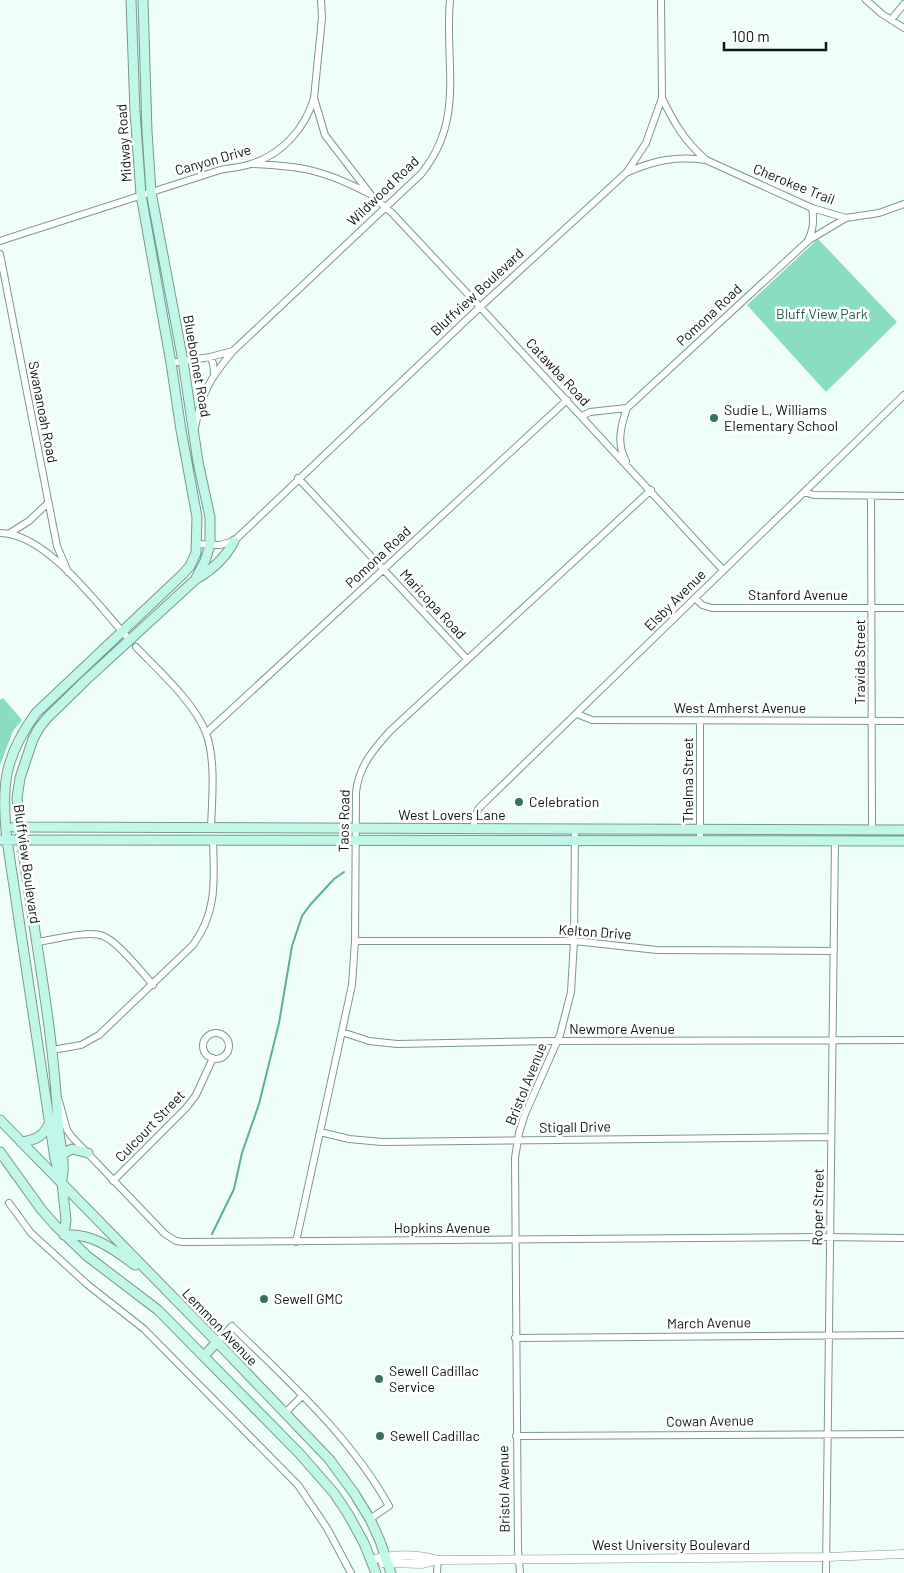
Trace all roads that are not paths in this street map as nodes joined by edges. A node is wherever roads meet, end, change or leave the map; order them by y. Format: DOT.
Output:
graph roads {
  1 [pos="131,0"];
  2 [pos="143,0"];
  3 [pos="321,0"];
  4 [pos="450,0"];
  5 [pos="661,0"];
  6 [pos="866,0"];
  7 [pos="904,4"];
  8 [pos="891,20"];
  9 [pos="904,28"];
  10 [pos="314,98"];
  11 [pos="662,98"];
  12 [pos="706,160"];
  13 [pos="252,164"];
  14 [pos="627,172"];
  15 [pos="152,192"];
  16 [pos="141,195"];
  17 [pos="371,195"];
  18 [pos="904,204"];
  19 [pos="385,208"];
  20 [pos="812,208"];
  21 [pos="846,218"];
  22 [pos="809,240"];
  23 [pos="0,241"];
  24 [pos="0,254"];
  25 [pos="480,307"];
  26 [pos="233,351"];
  27 [pos="210,357"];
  28 [pos="183,361"];
  29 [pos="171,363"];
  30 [pos="214,373"];
  31 [pos="904,394"];
  32 [pos="567,400"];
  33 [pos="627,408"];
  34 [pos="582,416"];
  35 [pos="194,434"];
  36 [pos="630,468"];
  37 [pos="298,478"];
  38 [pos="651,490"];
  39 [pos="804,492"];
  40 [pos="871,496"];
  41 [pos="904,496"];
  42 [pos="48,503"];
  43 [pos="0,533"];
  44 [pos="10,533"];
  45 [pos="234,541"];
  46 [pos="197,544"];
  47 [pos="210,545"];
  48 [pos="383,570"];
  49 [pos="723,570"];
  50 [pos="68,572"];
  51 [pos="196,580"];
  52 [pos="695,598"];
  53 [pos="873,608"];
  54 [pos="904,608"];
  55 [pos="122,632"];
  56 [pos="129,640"];
  57 [pos="136,647"];
  58 [pos="467,659"];
  59 [pos="577,714"];
  60 [pos="700,720"];
  61 [pos="872,721"];
  62 [pos="904,721"];
  63 [pos="206,733"];
  64 [pos="3,827"];
  65 [pos="20,827"];
  66 [pos="211,828"];
  67 [pos="355,829"];
  68 [pos="474,829"];
  69 [pos="575,829"];
  70 [pos="700,829"];
  71 [pos="835,829"];
  72 [pos="872,829"];
  73 [pos="904,830"];
  74 [pos="213,839"];
  75 [pos="355,839"];
  76 [pos="4,840"];
  77 [pos="21,840"];
  78 [pos="474,840"];
  79 [pos="575,840"];
  80 [pos="700,840"];
  81 [pos="835,840"];
  82 [pos="872,840"];
  83 [pos="904,840"];
  84 [pos="355,941"];
  85 [pos="574,941"];
  86 [pos="37,942"];
  87 [pos="24,944"];
  88 [pos="834,951"];
  89 [pos="153,984"];
  90 [pos="342,1032"];
  91 [pos="832,1040"];
  92 [pos="904,1040"];
  93 [pos="557,1041"];
  94 [pos="52,1050"];
  95 [pos="40,1052"];
  96 [pos="213,1058"];
  97 [pos="57,1092"];
  98 [pos="0,1120"];
  99 [pos="50,1122"];
  100 [pos="320,1132"];
  101 [pos="831,1137"];
  102 [pos="517,1140"];
  103 [pos="21,1142"];
  104 [pos="0,1152"];
  105 [pos="88,1153"];
  106 [pos="62,1154"];
  107 [pos="113,1181"];
  108 [pos="62,1182"];
  109 [pos="9,1203"];
  110 [pos="64,1235"];
  111 [pos="830,1237"];
  112 [pos="904,1238"];
  113 [pos="514,1240"];
  114 [pos="296,1242"];
  115 [pos="152,1276"];
  116 [pos="828,1334"];
  117 [pos="904,1335"];
  118 [pos="515,1338"];
  119 [pos="217,1342"];
  120 [pos="204,1356"];
  121 [pos="302,1396"];
  122 [pos="285,1413"];
  123 [pos="828,1433"];
  124 [pos="904,1434"];
  125 [pos="516,1436"];
  126 [pos="370,1519"];
  127 [pos="904,1554"];
  128 [pos="826,1557"];
  129 [pos="518,1559"];
  130 [pos="371,1560"];
  131 [pos="438,1560"];
  132 [pos="389,1564"];
  133 [pos="351,1573"];
  134 [pos="376,1573"];
  135 [pos="438,1573"];
  136 [pos="520,1573"];
  137 [pos="826,1573"];
  1 -- 16 [label="main road, Midway Road"];
  2 -- 15 [label="main road, Midway Road"];
  3 -- 10 [label="street, Canyon Drive"];
  4 -- 19 [label="street, Wildwood Road"];
  5 -- 11 [label="street, Bluffview Boulevard"];
  6 -- 8 [label="street"];
  7 -- 8 [label="street"];
  8 -- 9 [label="street"];
  10 -- 13 [label="street, Canyon Drive"];
  10 -- 17 [label="street, Catawba Road"];
  11 -- 12 [label="street, Cherokee Trail"];
  11 -- 14 [label="street, Bluffview Boulevard"];
  12 -- 14 [label="street, Cherokee Trail"];
  12 -- 20 [label="street, Cherokee Trail"];
  13 -- 15 [label="street, Canyon Drive"];
  13 -- 17 [label="street, Catawba Road"];
  14 -- 25 [label="street, Bluffview Boulevard"];
  15 -- 16 [label="street, Canyon Drive"];
  15 -- 28 [label="main road, Bluebonnet Road"];
  16 -- 23 [label="street, Midway Road"];
  16 -- 29 [label="main road, Bluebonnet Road"];
  17 -- 19 [label="street, Catawba Road"];
  18 -- 21 [label="street, Cherokee Trail"];
  19 -- 25 [label="street, Catawba Road"];
  19 -- 26 [label="street, Wildwood Road"];
  20 -- 21 [label="street, Cherokee Trail"];
  20 -- 22 [label="street"];
  21 -- 22 [label="street, Pomona Road"];
  22 -- 33 [label="street, Pomona Road"];
  24 -- 42 [label="street, Swananoah Road"];
  25 -- 32 [label="street, Catawba Road"];
  25 -- 37 [label="street, Bluffview Boulevard"];
  26 -- 27 [label="street, Wildwood Road"];
  26 -- 30 [label="street, Wildwood Road"];
  27 -- 28 [label="street, Wildwood Road"];
  27 -- 30 [label="street"];
  28 -- 29 [label="street, Wildwood Road"];
  28 -- 35 [label="main road, Bluebonnet Road"];
  29 -- 46 [label="main road, Bluebonnet Road"];
  30 -- 35 [label="street, Wildwood Road"];
  31 -- 39 [label="street, Elsby Avenue"];
  32 -- 34 [label="street, Catawba Road"];
  32 -- 48 [label="street, Pomona Road"];
  33 -- 34 [label="street"];
  33 -- 36 [label="street"];
  34 -- 36 [label="street, Catawba Road"];
  35 -- 47 [label="main road, Bluebonnet Road"];
  36 -- 38 [label="street, Catawba Road"];
  37 -- 45 [label="street, Bluffview Boulevard"];
  37 -- 48 [label="street, Maricopa Road"];
  38 -- 49 [label="street, Catawba Road"];
  38 -- 58 [label="street, Taos Road"];
  39 -- 40 [label="street"];
  39 -- 49 [label="street, Elsby Avenue"];
  40 -- 41 [label="street"];
  40 -- 53 [label="street, Travida Street"];
  42 -- 44 [label="street"];
  42 -- 50 [label="street, Swananoah Road"];
  43 -- 44 [label="street"];
  44 -- 50 [label="street"];
  45 -- 47 [label="street"];
  45 -- 51 [label="main road"];
  46 -- 47 [label="street"];
  46 -- 55 [label="main road, Bluffview Boulevard"];
  47 -- 51 [label="main road, Bluffview Boulevard"];
  48 -- 58 [label="street, Maricopa Road"];
  48 -- 63 [label="street, Pomona Road"];
  49 -- 52 [label="street, Elsby Avenue"];
  50 -- 55 [label="street"];
  51 -- 56 [label="main road, Bluffview Boulevard"];
  52 -- 53 [label="street, Stanford Avenue"];
  52 -- 59 [label="street, Elsby Avenue"];
  53 -- 54 [label="street, Stanford Avenue"];
  53 -- 61 [label="street, Travida Street"];
  55 -- 56 [label="street"];
  55 -- 64 [label="main road, Bluffview Boulevard"];
  56 -- 65 [label="main road, Bluffview Boulevard"];
  57 -- 63 [label="street"];
  58 -- 67 [label="street, Taos Road"];
  59 -- 60 [label="street, West Amherst Avenue"];
  59 -- 68 [label="street, Elsby Avenue"];
  60 -- 61 [label="street, West Amherst Avenue"];
  60 -- 70 [label="street, Thelma Street"];
  61 -- 62 [label="street, West Amherst Avenue"];
  61 -- 72 [label="street, Travida Street"];
  63 -- 66 [label="street"];
  64 -- 65 [label="main road, West Lovers Lane"];
  64 -- 76 [label="main road, Bluffview Boulevard"];
  65 -- 66 [label="main road, West Lovers Lane"];
  65 -- 77 [label="main road, Bluffview Boulevard"];
  66 -- 67 [label="main road, West Lovers Lane"];
  66 -- 74 [label="main road"];
  67 -- 68 [label="main road, West Lovers Lane"];
  67 -- 75 [label="street, Taos Road"];
  68 -- 69 [label="main road, West Lovers Lane"];
  68 -- 78 [label="main road"];
  69 -- 70 [label="main road, West Lovers Lane"];
  69 -- 79 [label="street, Bristol Avenue"];
  70 -- 71 [label="main road, West Lovers Lane"];
  70 -- 80 [label="street, Thelma Street"];
  71 -- 72 [label="main road, West Lovers Lane"];
  71 -- 81 [label="main road"];
  72 -- 73 [label="main road, West Lovers Lane"];
  72 -- 82 [label="main road"];
  74 -- 75 [label="main road, West Lovers Lane"];
  74 -- 77 [label="main road, West Lovers Lane"];
  74 -- 89 [label="street"];
  75 -- 78 [label="main road, West Lovers Lane"];
  75 -- 84 [label="street, Taos Road"];
  76 -- 77 [label="main road, West Lovers Lane"];
  76 -- 87 [label="main road, Bluffview Boulevard"];
  77 -- 86 [label="main road, Bluffview Boulevard"];
  78 -- 79 [label="main road, West Lovers Lane"];
  79 -- 80 [label="main road, West Lovers Lane"];
  79 -- 85 [label="street, Bristol Avenue"];
  80 -- 81 [label="main road, West Lovers Lane"];
  81 -- 82 [label="main road, West Lovers Lane"];
  81 -- 88 [label="street, Roper Street"];
  82 -- 83 [label="main road, West Lovers Lane"];
  84 -- 85 [label="street, Kelton Drive"];
  84 -- 90 [label="street, Taos Road"];
  85 -- 88 [label="street, Kelton Drive"];
  85 -- 93 [label="street, Bristol Avenue"];
  86 -- 87 [label="main road"];
  86 -- 89 [label="street"];
  86 -- 94 [label="main road, Bluffview Boulevard"];
  87 -- 95 [label="main road, Bluffview Boulevard"];
  88 -- 91 [label="street, Roper Street"];
  89 -- 94 [label="street"];
  90 -- 93 [label="street, Newmore Avenue"];
  90 -- 100 [label="street, Taos Road"];
  91 -- 92 [label="street, Newmore Avenue"];
  91 -- 93 [label="street, Newmore Avenue"];
  91 -- 101 [label="street, Roper Street"];
  93 -- 102 [label="street, Bristol Avenue"];
  94 -- 95 [label="main road"];
  94 -- 97 [label="main road, Bluffview Boulevard"];
  95 -- 99 [label="main road, Bluffview Boulevard"];
  96 -- 96 [label="street, Culcourt Street"];
  96 -- 107 [label="street, Culcourt Street"];
  97 -- 105 [label="street, Hopkins Avenue"];
  97 -- 106 [label="main road, Bluffview Boulevard"];
  98 -- 103 [label="main road, Lemmon Avenue"];
  99 -- 103 [label="main road"];
  99 -- 108 [label="main road, Bluffview Boulevard"];
  100 -- 102 [label="street, Stigall Drive"];
  100 -- 114 [label="street, Taos Road"];
  101 -- 102 [label="street, Stigall Drive"];
  101 -- 111 [label="street, Roper Street"];
  102 -- 113 [label="street, Bristol Avenue"];
  103 -- 108 [label="main road, Lemmon Avenue"];
  104 -- 110 [label="main road"];
  105 -- 106 [label="main road"];
  105 -- 107 [label="street, Hopkins Avenue"];
  106 -- 108 [label="main road, Bluffview Boulevard"];
  107 -- 114 [label="street, Hopkins Avenue"];
  108 -- 110 [label="main road, Bluffview Boulevard"];
  108 -- 115 [label="main road, Lemmon Avenue"];
  109 -- 133 [label="street"];
  110 -- 115 [label="main road"];
  110 -- 120 [label="main road"];
  111 -- 112 [label="street, Hopkins Avenue"];
  111 -- 113 [label="street, Hopkins Avenue"];
  111 -- 116 [label="street, Roper Street"];
  113 -- 114 [label="street, Hopkins Avenue"];
  113 -- 118 [label="street, Bristol Avenue"];
  115 -- 119 [label="main road, Lemmon Avenue"];
  116 -- 117 [label="street, March Avenue"];
  116 -- 118 [label="street, March Avenue"];
  116 -- 123 [label="street, Roper Street"];
  118 -- 125 [label="street, Bristol Avenue"];
  119 -- 120 [label="main road"];
  119 -- 121 [label="street"];
  119 -- 122 [label="main road, Lemmon Avenue"];
  120 -- 130 [label="main road"];
  121 -- 122 [label="street"];
  121 -- 126 [label="street"];
  122 -- 126 [label="main road, Lemmon Avenue"];
  123 -- 124 [label="street, Cowan Avenue"];
  123 -- 125 [label="street, Cowan Avenue"];
  123 -- 128 [label="street, Roper Street"];
  125 -- 129 [label="street, Bristol Avenue"];
  126 -- 132 [label="main road, Lemmon Avenue"];
  127 -- 128 [label="street, West University Boulevard"];
  128 -- 129 [label="street, West University Boulevard"];
  128 -- 137 [label="street, Roper Street"];
  129 -- 131 [label="street, West University Boulevard"];
  129 -- 136 [label="street, Bristol Avenue"];
  130 -- 132 [label="street, West University Boulevard"];
  130 -- 134 [label="main road"];
  131 -- 132 [label="street, West University Boulevard"];
  131 -- 135 [label="street"];
}
